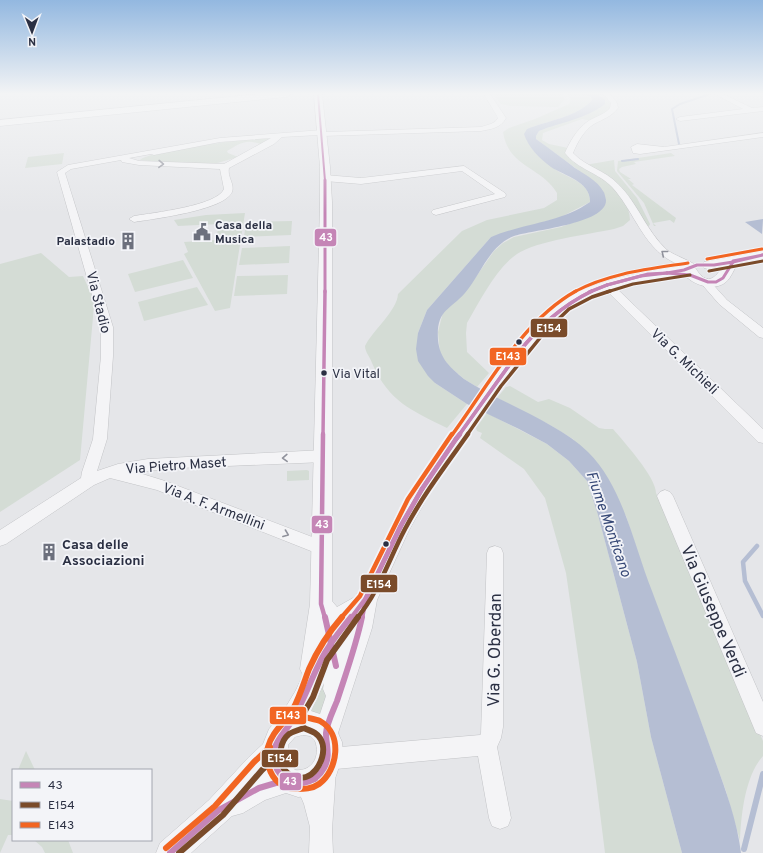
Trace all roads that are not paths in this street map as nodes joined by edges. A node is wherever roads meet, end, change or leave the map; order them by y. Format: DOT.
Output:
graph roads {
  1 [pos="322,133"];
  2 [pos="280,134"];
  3 [pos="288,134"];
  4 [pos="581,134"];
  5 [pos="763,135"];
  6 [pos="664,149"];
  7 [pos="161,150"];
  8 [pos="124,159"];
  9 [pos="109,160"];
  10 [pos="225,167"];
  11 [pos="325,178"];
  12 [pos="436,212"];
  13 [pos="134,219"];
  14 [pos="763,255"];
  15 [pos="733,261"];
  16 [pos="708,265"];
  17 [pos="694,273"];
  18 [pos="722,278"];
  19 [pos="607,285"];
  20 [pos="733,310"];
  21 [pos="763,334"];
  22 [pos="763,438"];
  23 [pos="100,439"];
  24 [pos="324,456"];
  25 [pos="169,463"];
  26 [pos="108,472"];
  27 [pos="89,481"];
  28 [pos="160,485"];
  29 [pos="665,496"];
  30 [pos="0,539"];
  31 [pos="322,548"];
  32 [pos="495,553"];
  33 [pos="366,599"];
  34 [pos="321,604"];
  35 [pos="332,644"];
  36 [pos="307,696"];
  37 [pos="328,724"];
  38 [pos="763,726"];
  39 [pos="288,727"];
  40 [pos="486,745"];
  41 [pos="274,751"];
  42 [pos="328,763"];
  43 [pos="296,782"];
  44 [pos="219,810"];
  45 [pos="500,818"];
  46 [pos="320,830"];
  47 [pos="170,853"];
  48 [pos="321,853"];
  1 -- 11 [label="street"];
  2 -- 3 [label="street"];
  2 -- 7 [label="street"];
  2 -- 10 [label="street"];
  17 -- 4 [label="street, one-way"];
  5 -- 6 [label="street"];
  7 -- 8 [label="street"];
  7 -- 9 [label="street"];
  8 -- 9 [label="street"];
  8 -- 10 [label="street, one-way"];
  9 -- 23 [label="street, Via Stadio"];
  10 -- 13 [label="street"];
  11 -- 12 [label="street"];
  11 -- 24 [label="street"];
  14 -- 15 [label="street"];
  15 -- 16 [label="street"];
  15 -- 18 [label="street"];
  16 -- 17 [label="street"];
  16 -- 18 [label="street"];
  17 -- 18 [label="street"];
  17 -- 19 [label="street"];
  17 -- 20 [label="street"];
  18 -- 20 [label="street"];
  19 -- 22 [label="street, Via G. Michieli"];
  19 -- 33 [label="street"];
  20 -- 21 [label="street"];
  23 -- 26 [label="street, Via Stadio"];
  23 -- 27 [label="street, Via Stadio"];
  24 -- 25 [label="street, Via Pietro Maset, one-way"];
  24 -- 31 [label="street"];
  25 -- 26 [label="street, Via Pietro Maset"];
  25 -- 28 [label="street"];
  26 -- 27 [label="street, Via Pietro Maset"];
  26 -- 28 [label="street, Via A. F. Armellini"];
  27 -- 30 [label="street, Via Pietro Maset"];
  28 -- 31 [label="street, Via A. F. Armellini, one-way"];
  29 -- 38 [label="street, Via Giuseppe Verdi"];
  31 -- 34 [label="street"];
  32 -- 40 [label="street, Via G. Oberdan"];
  33 -- 34 [label="street"];
  33 -- 35 [label="street"];
  33 -- 37 [label="street"];
  34 -- 35 [label="street"];
  34 -- 36 [label="street"];
  35 -- 36 [label="street"];
  35 -- 37 [label="street"];
  36 -- 39 [label="street"];
  37 -- 39 [label="street"];
  37 -- 42 [label="street"];
  39 -- 41 [label="street"];
  40 -- 42 [label="street"];
  40 -- 45 [label="street"];
  41 -- 43 [label="street"];
  41 -- 44 [label="street"];
  42 -- 43 [label="street"];
  42 -- 46 [label="street"];
  43 -- 44 [label="street"];
  43 -- 46 [label="street"];
  44 -- 47 [label="street"];
  46 -- 48 [label="street"];
}
